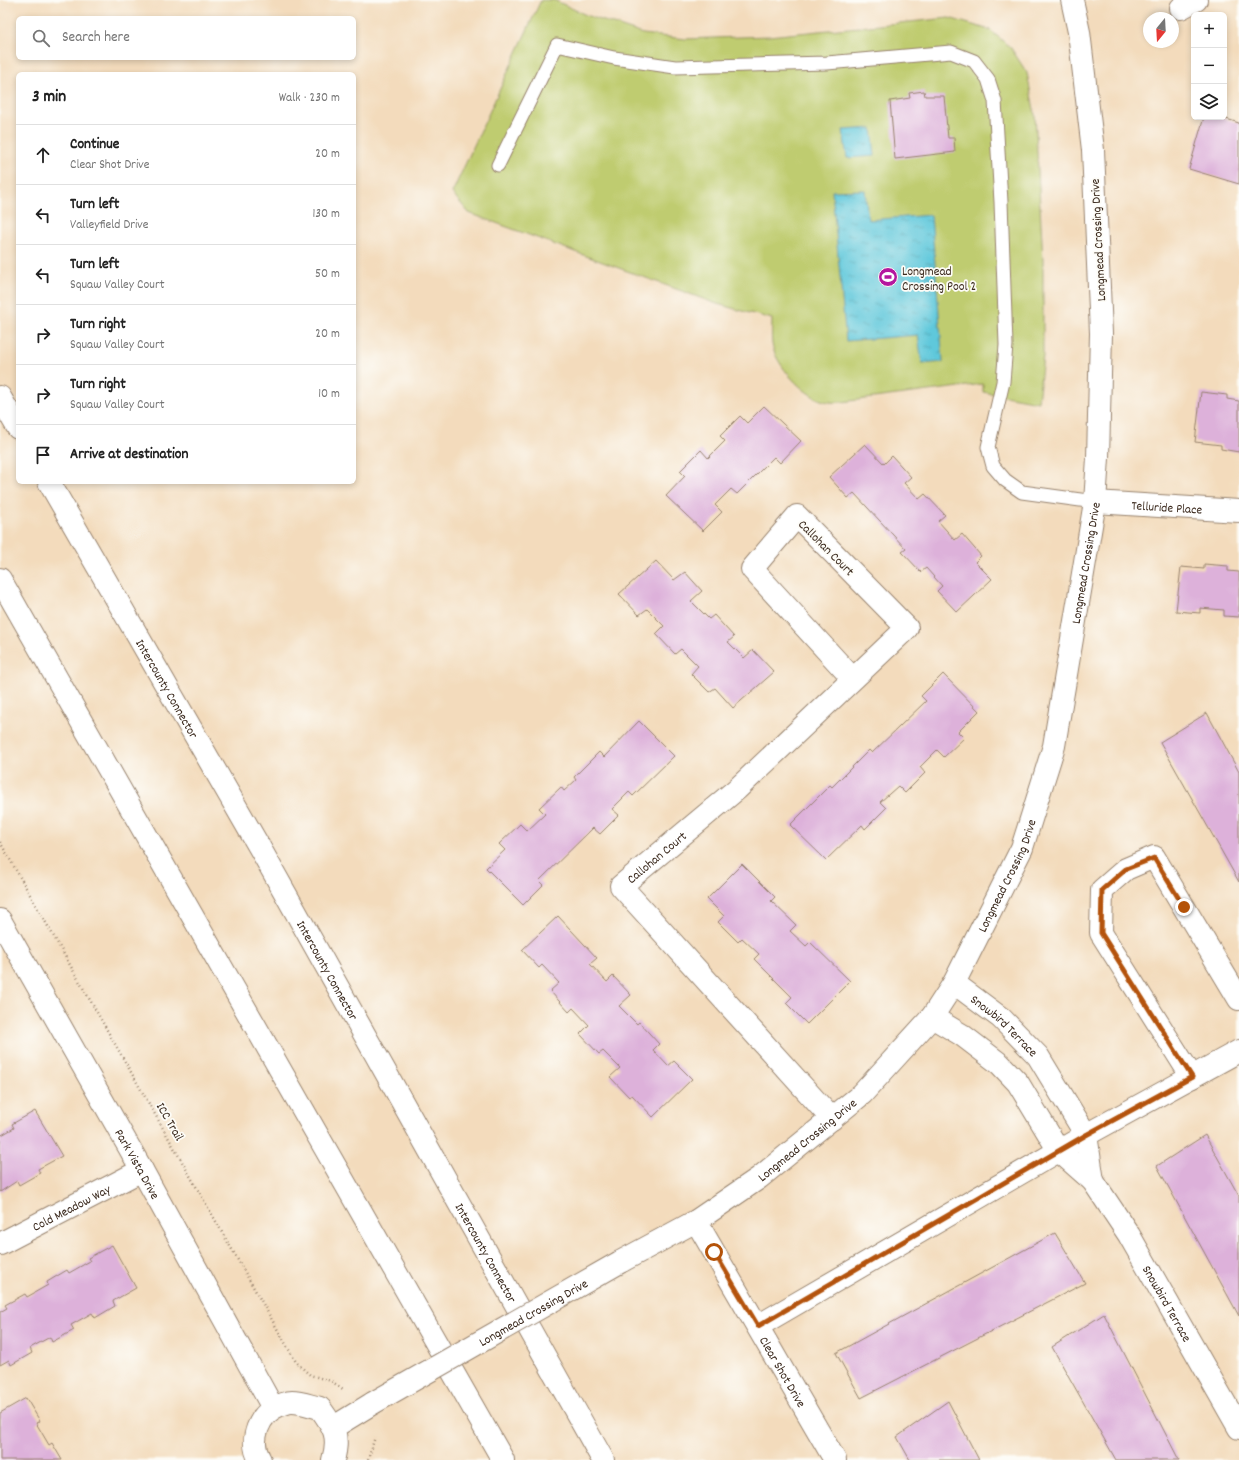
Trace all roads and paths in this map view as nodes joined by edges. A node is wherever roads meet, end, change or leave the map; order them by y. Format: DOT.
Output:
graph roads {
  1 [pos="1072,0"];
  2 [pos="498,165"];
  3 [pos="0,397"];
  4 [pos="16,425"];
  5 [pos="50,484"];
  6 [pos="1095,502"];
  7 [pos="1239,511"];
  8 [pos="0,579"];
  9 [pos="853,679"];
  10 [pos="0,842"];
  11 [pos="2,929"];
  12 [pos="954,983"];
  13 [pos="1239,999"];
  14 [pos="932,1017"];
  15 [pos="1239,1051"];
  16 [pos="1192,1077"];
  17 [pos="832,1119"];
  18 [pos="1086,1135"];
  19 [pos="1058,1151"];
  20 [pos="142,1170"];
  21 [pos="1093,1181"];
  22 [pos="696,1221"];
  23 [pos="0,1244"];
  24 [pos="758,1326"];
  25 [pos="343,1389"];
  26 [pos="273,1408"];
  27 [pos="334,1427"];
  28 [pos="1239,1428"];
  29 [pos="375,1437"];
  30 [pos="260,1460"];
  31 [pos="333,1460"];
  32 [pos="368,1460"];
  33 [pos="503,1460"];
  34 [pos="603,1460"];
  35 [pos="835,1460"];
  1 -- 6 [label="main road, Longmead Crossing Drive"];
  2 -- 6 [label="lane"];
  3 -- 4 [label="main road"];
  5 -- 34 [label="main road, Intercounty Connector"];
  6 -- 7 [label="main road, Telluride Place"];
  6 -- 12 [label="main road, Longmead Crossing Drive"];
  8 -- 33 [label="main road"];
  9 -- 9 [label="main road, Callohan Court"];
  9 -- 17 [label="main road, Callohan Court"];
  10 -- 25 [label="path, ICC Trail"];
  11 -- 20 [label="main road, Park Vista Drive"];
  12 -- 14 [label="main road, Longmead Crossing Drive"];
  12 -- 18 [label="main road, Snowbird Terrace"];
  13 -- 16 [label="main road"];
  14 -- 17 [label="main road, Longmead Crossing Drive"];
  14 -- 19 [label="main road, Snowbird Terrace"];
  15 -- 16 [label="main road"];
  16 -- 18 [label="main road"];
  17 -- 22 [label="main road, Longmead Crossing Drive"];
  18 -- 19 [label="main road"];
  18 -- 21 [label="main road, Snowbird Terrace"];
  19 -- 21 [label="main road, Snowbird Terrace"];
  19 -- 24 [label="main road"];
  20 -- 23 [label="main road, Cold Meadow Way"];
  20 -- 26 [label="main road, Park Vista Drive"];
  21 -- 28 [label="main road, Snowbird Terrace"];
  22 -- 24 [label="main road, Clear Shot Drive"];
  22 -- 27 [label="main road, Longmead Crossing Drive, bridge"];
  24 -- 35 [label="main road, Clear Shot Drive"];
  26 -- 27 [label="main road"];
  26 -- 30 [label="main road"];
  27 -- 31 [label="main road"];
  29 -- 32 [label="path"];
}
